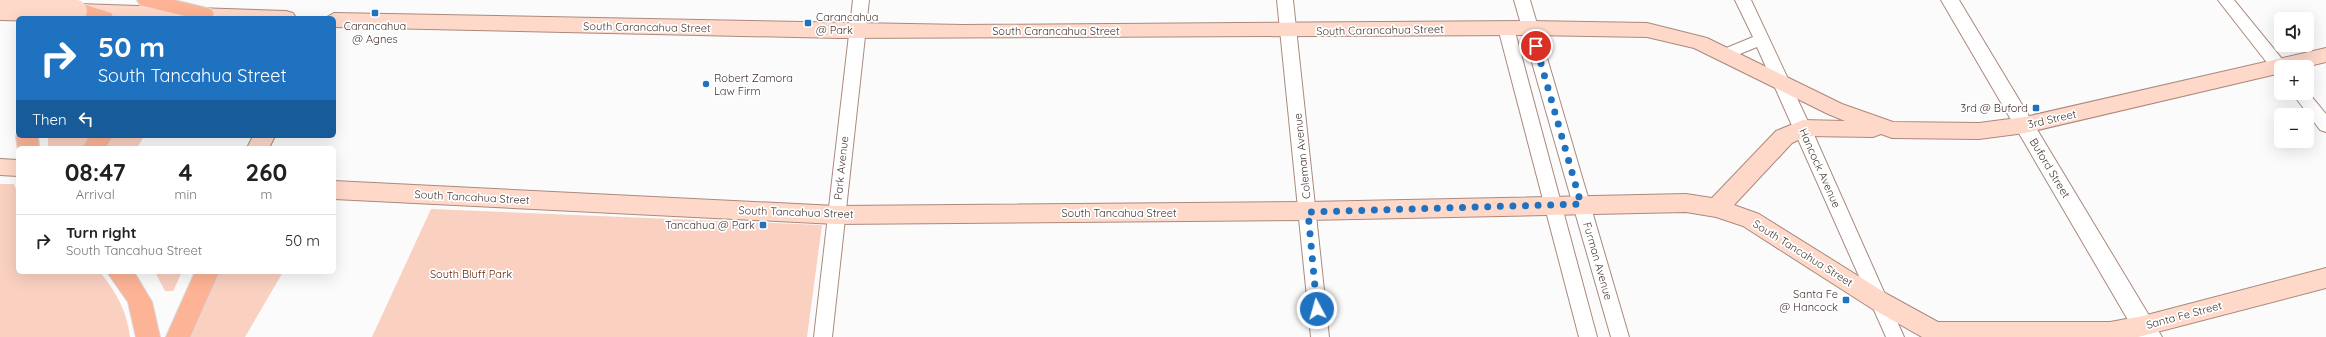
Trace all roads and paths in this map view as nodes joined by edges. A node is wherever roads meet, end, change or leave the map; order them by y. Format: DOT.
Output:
graph roads {
  1 [pos="24,0"];
  2 [pos="35,0"];
  3 [pos="147,0"];
  4 [pos="861,0"];
  5 [pos="1285,0"];
  6 [pos="1522,0"];
  7 [pos="1743,0"];
  8 [pos="1950,0"];
  9 [pos="2226,0"];
  10 [pos="0,9"];
  11 [pos="81,11"];
  12 [pos="204,14"];
  13 [pos="24,16"];
  14 [pos="31,16"];
  15 [pos="97,16"];
  16 [pos="245,16"];
  17 [pos="336,20"];
  18 [pos="1506,28"];
  19 [pos="1530,28"];
  20 [pos="1290,30"];
  21 [pos="856,31"];
  22 [pos="1760,40"];
  23 [pos="1726,55"];
  24 [pos="2326,55"];
  25 [pos="2274,60"];
  26 [pos="2307,60"];
  27 [pos="2274,68"];
  28 [pos="1782,83"];
  29 [pos="2306,100"];
  30 [pos="2025,125"];
  31 [pos="2326,126"];
  32 [pos="1803,128"];
  33 [pos="1892,130"];
  34 [pos="0,167"];
  35 [pos="16,168"];
  36 [pos="336,190"];
  37 [pos="1581,204"];
  38 [pos="1552,205"];
  39 [pos="1717,208"];
  40 [pos="1308,212"];
  41 [pos="836,215"];
  42 [pos="121,274"];
  43 [pos="206,274"];
  44 [pos="2326,278"];
  45 [pos="1879,301"];
  46 [pos="2147,331"];
  47 [pos="1926,334"];
  48 [pos="148,337"];
  49 [pos="178,337"];
  50 [pos="824,337"];
  51 [pos="1320,337"];
  52 [pos="1588,337"];
  53 [pos="1620,337"];
  54 [pos="1895,337"];
  1 -- 13 [label="main road"];
  2 -- 14 [label="main road"];
  3 -- 12 [label="main road"];
  4 -- 21 [label="street, Park Avenue"];
  5 -- 20 [label="street, Coleman Avenue"];
  6 -- 19 [label="street, Furman Avenue"];
  7 -- 22 [label="street, Hancock Avenue"];
  8 -- 30 [label="street, Buford Street"];
  9 -- 25 [label="street"];
  10 -- 11 [label="main road, bridge"];
  11 -- 12 [label="main road"];
  11 -- 15 [label="main road"];
  12 -- 16 [label="main road"];
  17 -- 21 [label="main road, South Carancahua Street"];
  18 -- 19 [label="main road, South Carancahua Street"];
  18 -- 20 [label="main road, South Carancahua Street"];
  18 -- 38 [label="street"];
  19 -- 23 [label="main road, South Carancahua Street"];
  19 -- 37 [label="street, Furman Avenue"];
  20 -- 21 [label="main road, South Carancahua Street"];
  20 -- 40 [label="street, Coleman Avenue"];
  21 -- 41 [label="street, Park Avenue"];
  22 -- 23 [label="street"];
  22 -- 28 [label="street, Hancock Avenue"];
  23 -- 28 [label="main road, South Carancahua Street"];
  24 -- 26 [label="main road, 3rd Street"];
  27 -- 30 [label="main road, 3rd Street"];
  28 -- 32 [label="street, Hancock Avenue"];
  28 -- 33 [label="main road, 3rd Street"];
  29 -- 31 [label="street"];
  30 -- 33 [label="main road, 3rd Street"];
  30 -- 46 [label="street, Buford Street"];
  32 -- 33 [label="main road"];
  32 -- 39 [label="main road"];
  32 -- 45 [label="street, Hancock Avenue"];
  34 -- 35 [label="main road"];
  36 -- 41 [label="main road, South Tancahua Street"];
  37 -- 38 [label="main road, South Tancahua Street"];
  37 -- 39 [label="main road, South Tancahua Street"];
  37 -- 53 [label="street, Furman Avenue"];
  38 -- 40 [label="main road, South Tancahua Street"];
  38 -- 52 [label="street"];
  39 -- 45 [label="main road, South Tancahua Street"];
  40 -- 41 [label="main road, South Tancahua Street"];
  40 -- 51 [label="street, Coleman Avenue"];
  41 -- 50 [label="street, Park Avenue"];
  42 -- 48 [label="main road"];
  43 -- 49 [label="main road"];
  44 -- 46 [label="main road, Santa Fe Street"];
  45 -- 47 [label="main road, Santa Fe Street"];
  45 -- 54 [label="street, Hancock Avenue"];
  46 -- 47 [label="main road, Santa Fe Street"];
}
